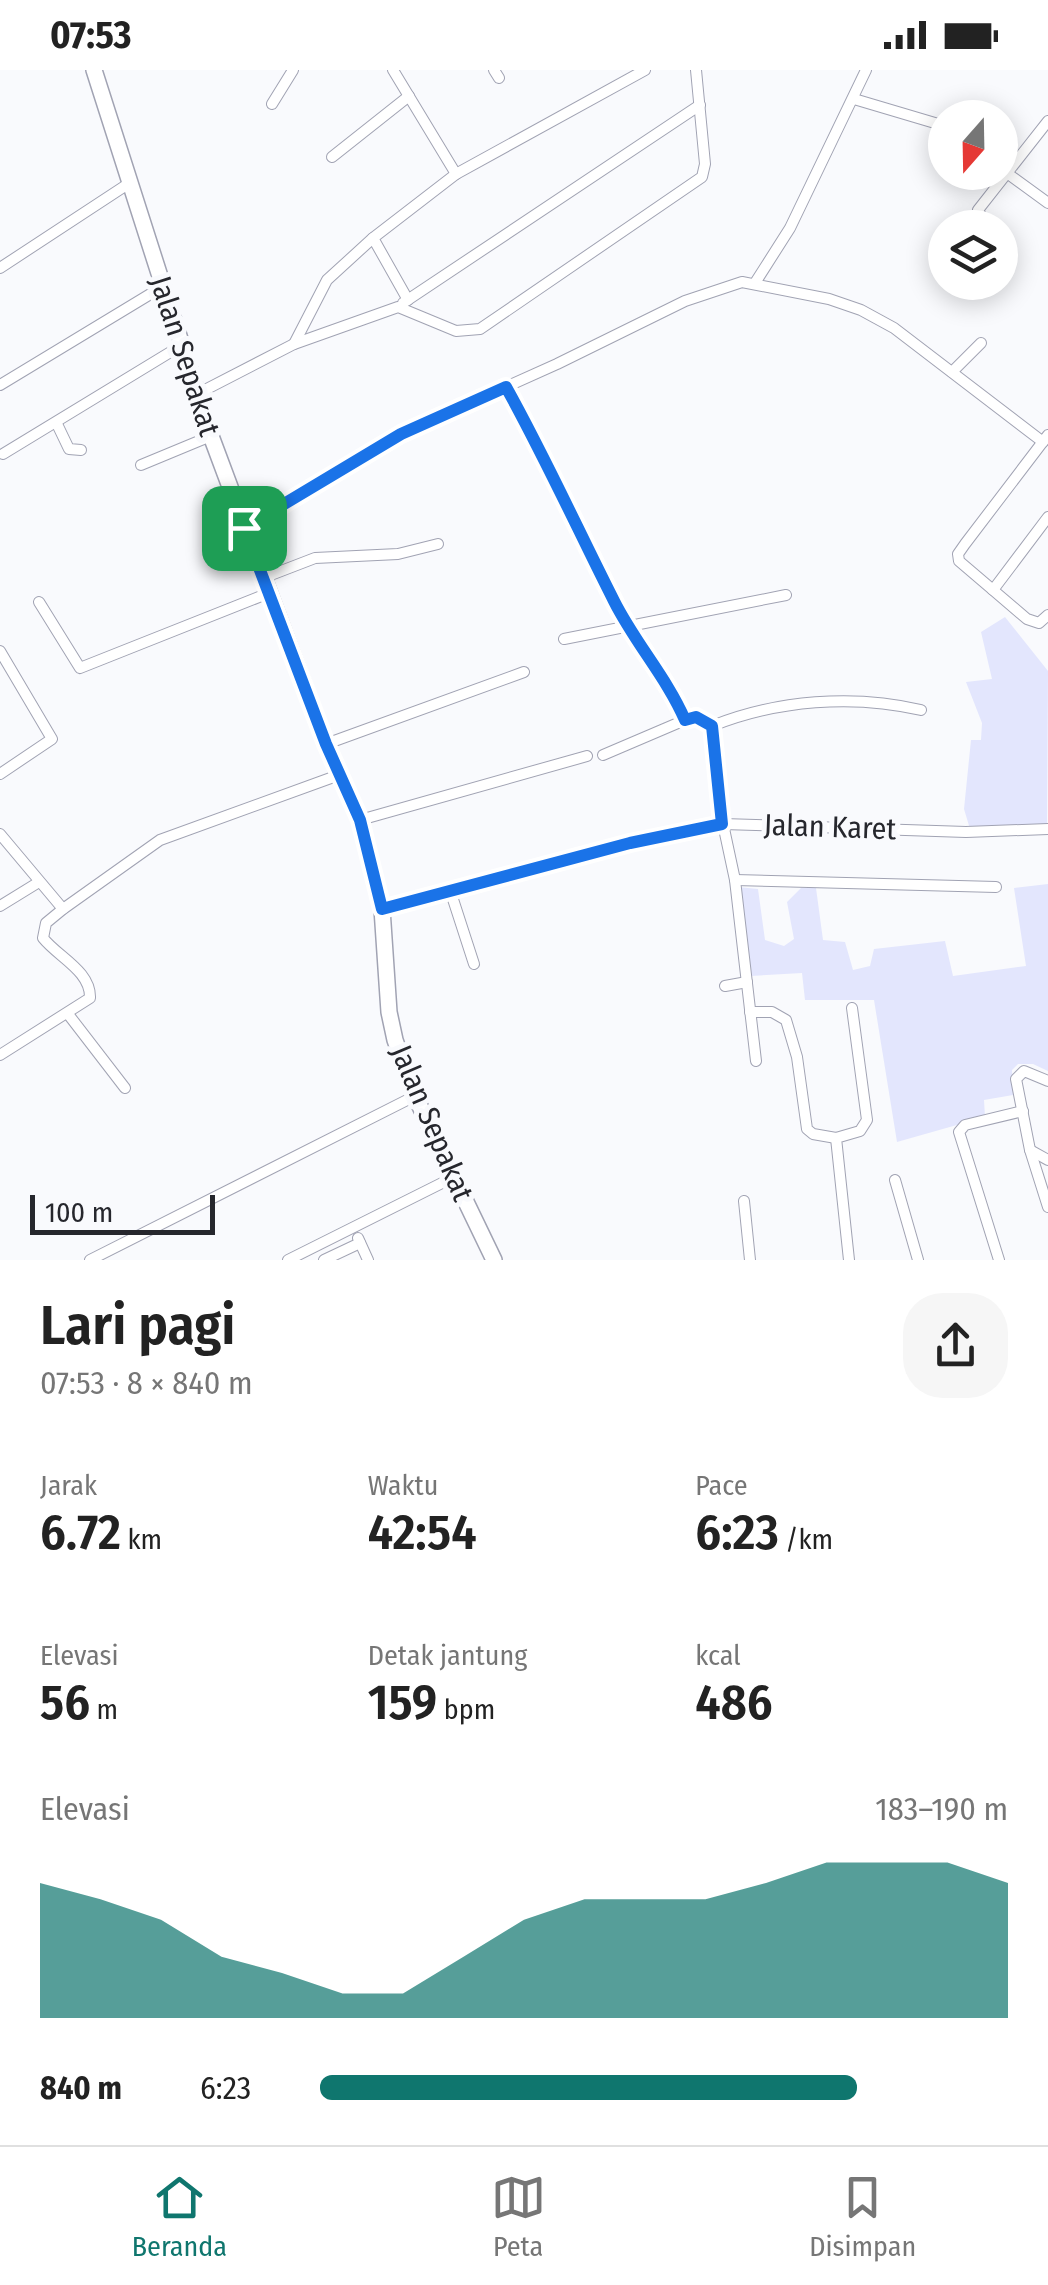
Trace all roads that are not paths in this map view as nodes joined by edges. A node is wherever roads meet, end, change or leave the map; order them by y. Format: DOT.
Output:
graph roads {
  1 [pos="94,70"];
  2 [pos="293,70"];
  3 [pos="393,70"];
  4 [pos="645,70"];
  5 [pos="696,70"];
  6 [pos="866,70"];
  7 [pos="409,96"];
  8 [pos="854,100"];
  9 [pos="272,104"];
  10 [pos="700,105"];
  11 [pos="928,121"];
  12 [pos="1048,121"];
  13 [pos="1018,154"];
  14 [pos="332,157"];
  15 [pos="456,174"];
  16 [pos="1018,181"];
  17 [pos="128,184"];
  18 [pos="1048,203"];
  19 [pos="373,238"];
  20 [pos="0,268"];
  21 [pos="755,282"];
  22 [pos="162,287"];
  23 [pos="403,303"];
  24 [pos="294,344"];
  25 [pos="980,344"];
  26 [pos="182,345"];
  27 [pos="952,372"];
  28 [pos="0,385"];
  29 [pos="506,387"];
  30 [pos="198,394"];
  31 [pos="57,424"];
  32 [pos="211,436"];
  33 [pos="1046,439"];
  34 [pos="81,450"];
  35 [pos="3,454"];
  36 [pos="141,464"];
  37 [pos="1048,518"];
  38 [pos="244,528"];
  39 [pos="438,544"];
  40 [pos="266,585"];
  41 [pos="993,590"];
  42 [pos="786,595"];
  43 [pos="39,602"];
  44 [pos="1048,615"];
  45 [pos="628,626"];
  46 [pos="564,639"];
  47 [pos="0,650"];
  48 [pos="524,672"];
  49 [pos="922,710"];
  50 [pos="685,720"];
  51 [pos="712,726"];
  52 [pos="326,744"];
  53 [pos="603,755"];
  54 [pos="586,756"];
  55 [pos="0,757"];
  56 [pos="4,771"];
  57 [pos="339,775"];
  58 [pos="360,820"];
  59 [pos="722,824"];
  60 [pos="1048,829"];
  61 [pos="0,834"];
  62 [pos="735,880"];
  63 [pos="39,882"];
  64 [pos="996,887"];
  65 [pos="450,890"];
  66 [pos="0,906"];
  67 [pos="63,909"];
  68 [pos="382,909"];
  69 [pos="474,964"];
  70 [pos="747,982"];
  71 [pos="724,986"];
  72 [pos="852,1008"];
  73 [pos="750,1012"];
  74 [pos="68,1014"];
  75 [pos="0,1055"];
  76 [pos="756,1060"];
  77 [pos="1048,1081"];
  78 [pos="125,1088"];
  79 [pos="414,1096"];
  80 [pos="1023,1111"];
  81 [pos="836,1138"];
  82 [pos="1030,1150"];
  83 [pos="1048,1160"];
  84 [pos="454,1177"];
  85 [pos="895,1180"];
  86 [pos="744,1200"];
  87 [pos="1048,1206"];
  88 [pos="354,1228"];
  89 [pos="360,1243"];
  90 [pos="90,1260"];
  91 [pos="288,1260"];
  92 [pos="324,1260"];
  93 [pos="368,1260"];
  94 [pos="494,1260"];
  95 [pos="750,1260"];
  96 [pos="849,1260"];
  97 [pos="918,1260"];
  98 [pos="999,1260"];
  1 -- 17 [label="main road, Jalan Sepakat"];
  2 -- 9 [label="street"];
  3 -- 7 [label="street"];
  4 -- 15 [label="street"];
  5 -- 10 [label="street"];
  6 -- 8 [label="street"];
  7 -- 14 [label="street"];
  7 -- 15 [label="street"];
  8 -- 11 [label="street"];
  8 -- 21 [label="street"];
  10 -- 23 [label="street"];
  10 -- 23 [label="street"];
  12 -- 13 [label="street"];
  15 -- 19 [label="street"];
  16 -- 18 [label="street"];
  17 -- 20 [label="street"];
  17 -- 22 [label="main road, Jalan Sepakat"];
  19 -- 23 [label="street"];
  19 -- 24 [label="street"];
  21 -- 27 [label="street"];
  21 -- 29 [label="street"];
  22 -- 26 [label="main road, Jalan Sepakat"];
  22 -- 28 [label="street"];
  23 -- 24 [label="street"];
  24 -- 30 [label="street"];
  25 -- 27 [label="street"];
  26 -- 30 [label="main road, Jalan Sepakat"];
  26 -- 31 [label="street"];
  27 -- 33 [label="street"];
  29 -- 38 [label="street"];
  29 -- 45 [label="street"];
  30 -- 32 [label="main road, Jalan Sepakat"];
  31 -- 34 [label="street"];
  31 -- 35 [label="street"];
  32 -- 36 [label="street"];
  32 -- 38 [label="main road, Jalan Sepakat"];
  33 -- 41 [label="street"];
  37 -- 41 [label="street"];
  38 -- 40 [label="main road, Jalan Sepakat"];
  39 -- 40 [label="street"];
  40 -- 43 [label="street"];
  40 -- 52 [label="main road, Jalan Sepakat"];
  41 -- 44 [label="street"];
  42 -- 45 [label="street"];
  45 -- 46 [label="street"];
  45 -- 50 [label="street"];
  47 -- 56 [label="street"];
  48 -- 52 [label="street"];
  49 -- 51 [label="street"];
  50 -- 51 [label="street"];
  50 -- 53 [label="street"];
  51 -- 59 [label="street"];
  52 -- 57 [label="main road, Jalan Sepakat"];
  54 -- 58 [label="street"];
  55 -- 56 [label="street"];
  57 -- 58 [label="main road, Jalan Sepakat"];
  57 -- 67 [label="street"];
  58 -- 68 [label="main road, Jalan Sepakat"];
  59 -- 60 [label="street, Jalan Karet"];
  59 -- 62 [label="street"];
  59 -- 65 [label="street, Jalan Karet"];
  61 -- 63 [label="street"];
  62 -- 64 [label="street"];
  62 -- 70 [label="street"];
  63 -- 66 [label="street"];
  63 -- 67 [label="street"];
  65 -- 68 [label="street, Jalan Karet"];
  65 -- 69 [label="street"];
  67 -- 74 [label="street"];
  68 -- 79 [label="main road, Jalan Sepakat"];
  70 -- 71 [label="street"];
  70 -- 73 [label="street"];
  72 -- 81 [label="street"];
  73 -- 76 [label="street"];
  73 -- 81 [label="street"];
  74 -- 75 [label="street"];
  74 -- 78 [label="street"];
  77 -- 80 [label="street"];
  79 -- 84 [label="main road, Jalan Sepakat"];
  79 -- 90 [label="street"];
  80 -- 82 [label="street"];
  80 -- 98 [label="street"];
  81 -- 96 [label="street"];
  82 -- 83 [label="street"];
  82 -- 87 [label="street"];
  84 -- 88 [label="street"];
  84 -- 94 [label="main road, Jalan Sepakat"];
  85 -- 97 [label="street"];
  86 -- 95 [label="street"];
  88 -- 89 [label="street"];
  88 -- 91 [label="street"];
  89 -- 92 [label="street"];
  89 -- 93 [label="street"];
}
